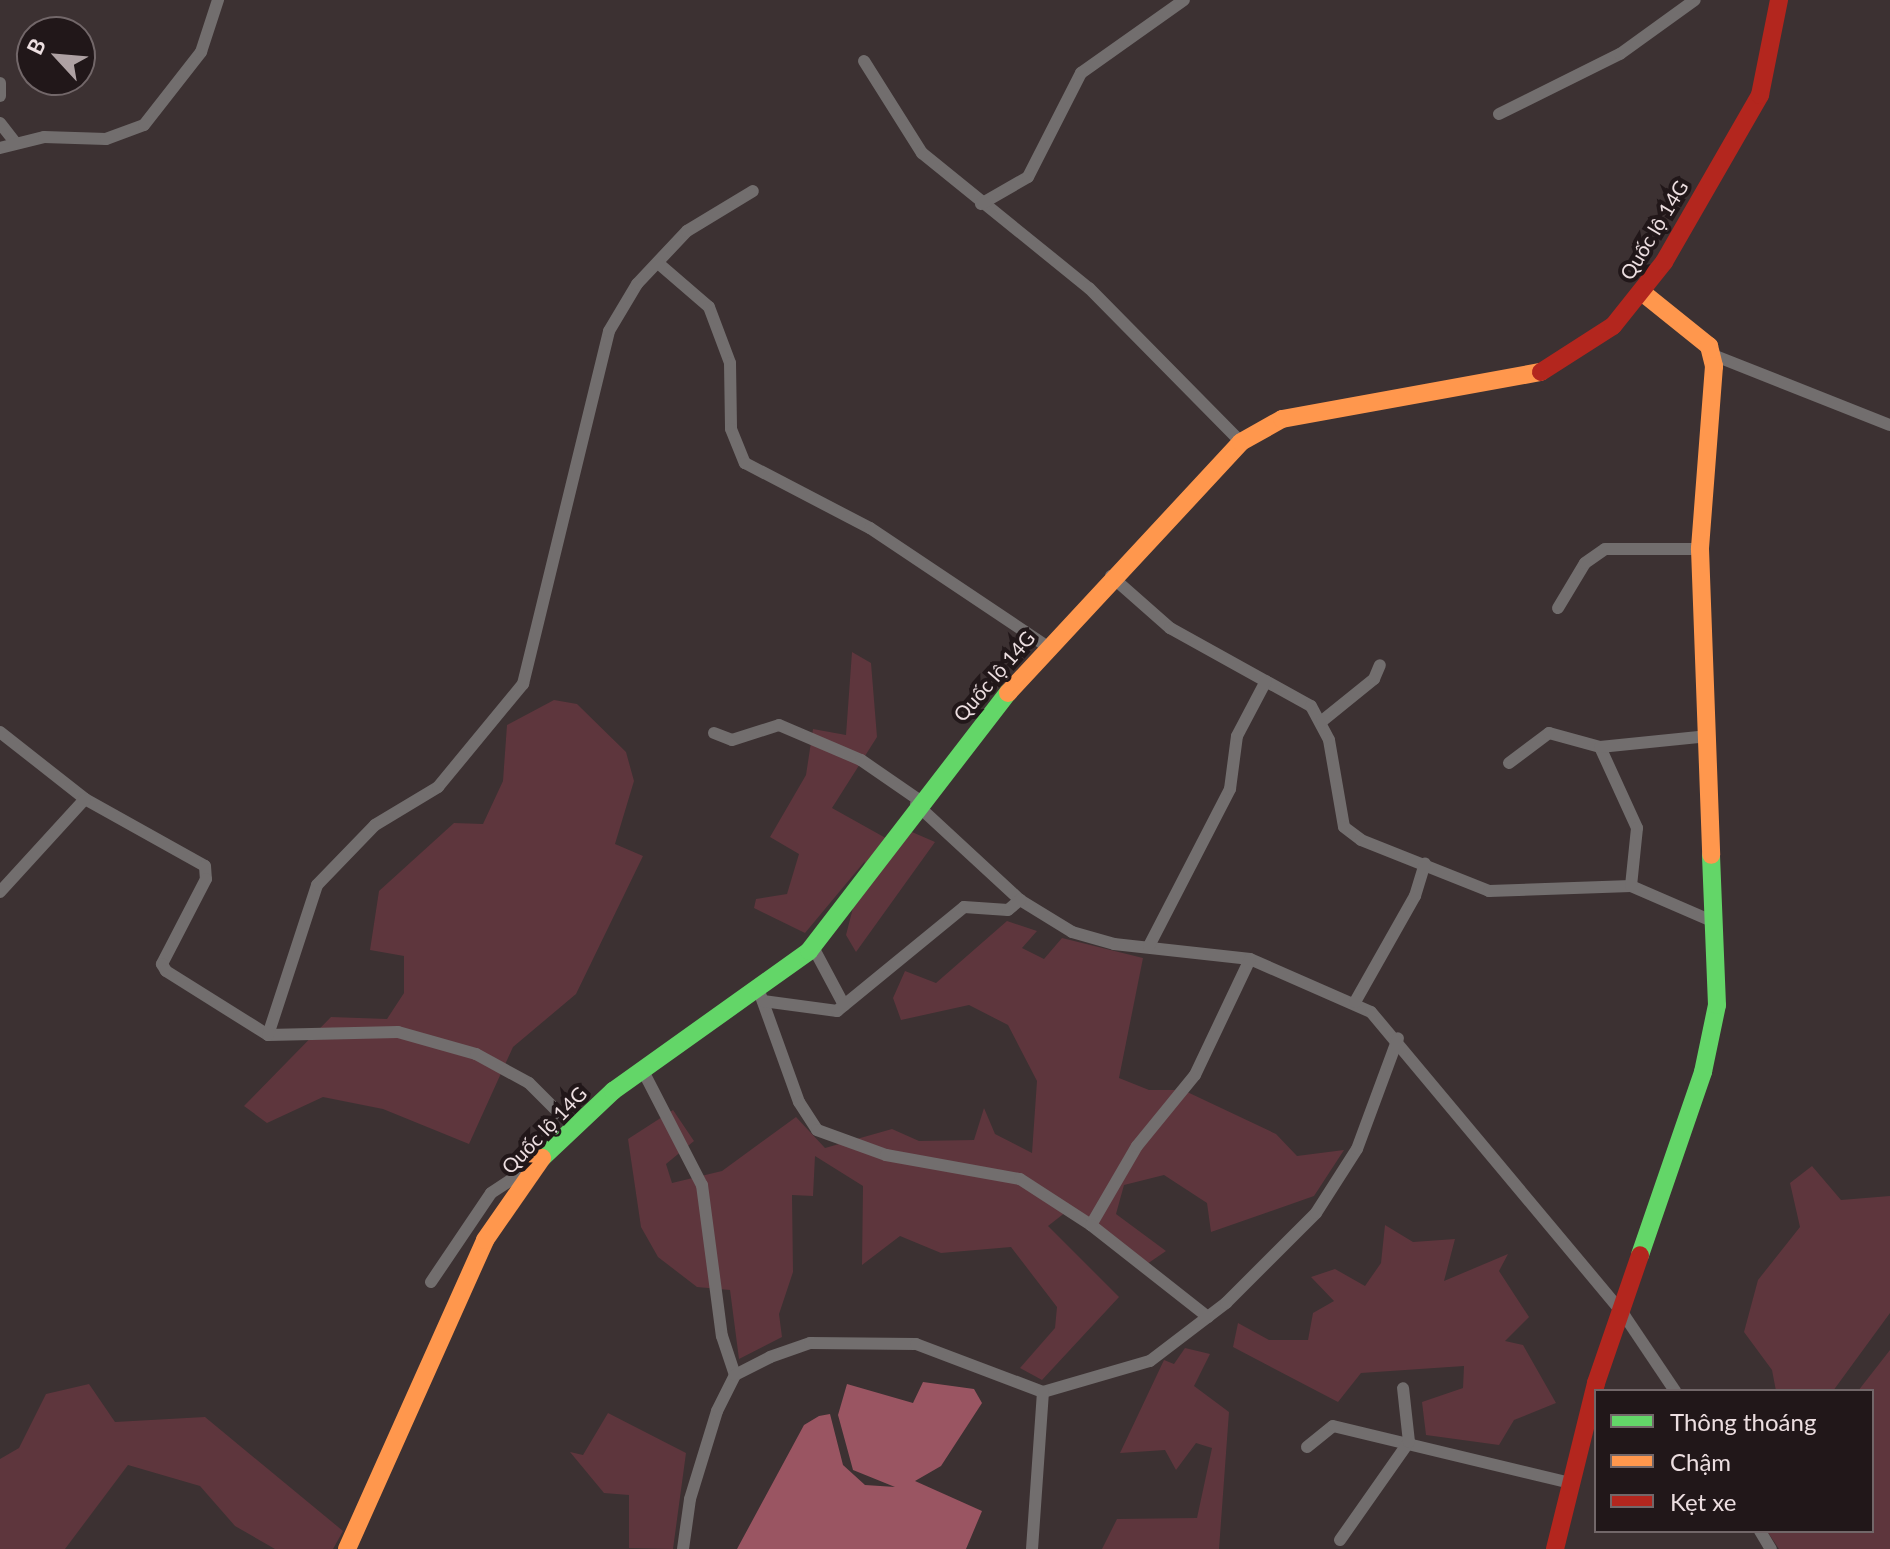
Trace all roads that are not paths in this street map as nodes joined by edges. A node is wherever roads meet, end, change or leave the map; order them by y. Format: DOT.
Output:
graph roads {
  1 [pos="218,0"];
  2 [pos="1184,0"];
  3 [pos="1695,0"];
  4 [pos="1779,0"];
  5 [pos="864,61"];
  6 [pos="0,83"];
  7 [pos="0,96"];
  8 [pos="1499,114"];
  9 [pos="0,123"];
  10 [pos="14,141"];
  11 [pos="0,148"];
  12 [pos="753,191"];
  13 [pos="981,204"];
  14 [pos="658,263"];
  15 [pos="1643,293"];
  16 [pos="1713,355"];
  17 [pos="1890,425"];
  18 [pos="1241,442"];
  19 [pos="1700,549"];
  20 [pos="1111,576"];
  21 [pos="1558,608"];
  22 [pos="1048,647"];
  23 [pos="1380,665"];
  24 [pos="1266,681"];
  25 [pos="1322,721"];
  26 [pos="0,732"];
  27 [pos="714,733"];
  28 [pos="1708,736"];
  29 [pos="1600,747"];
  30 [pos="1509,763"];
  31 [pos="85,799"];
  32 [pos="918,802"];
  33 [pos="1425,863"];
  34 [pos="1631,886"];
  35 [pos="0,892"];
  36 [pos="1020,900"];
  37 [pos="1714,922"];
  38 [pos="1149,946"];
  39 [pos="813,947"];
  40 [pos="1250,959"];
  41 [pos="761,996"];
  42 [pos="1355,1002"];
  43 [pos="844,1005"];
  44 [pos="268,1035"];
  45 [pos="1398,1038"];
  46 [pos="642,1069"];
  47 [pos="574,1128"];
  48 [pos="537,1163"];
  49 [pos="1091,1225"];
  50 [pos="431,1282"];
  51 [pos="1624,1315"];
  52 [pos="1208,1317"];
  53 [pos="735,1375"];
  54 [pos="1403,1388"];
  55 [pos="1599,1389"];
  56 [pos="1674,1389"];
  57 [pos="1043,1392"];
  58 [pos="1594,1403"];
  59 [pos="1409,1442"];
  60 [pos="1307,1447"];
  61 [pos="1567,1482"];
  62 [pos="1340,1540"];
  63 [pos="347,1549"];
  64 [pos="683,1549"];
  65 [pos="1032,1549"];
  66 [pos="1555,1549"];
  1 -- 10 [label="street"];
  2 -- 13 [label="street"];
  3 -- 8 [label="street"];
  4 -- 15 [label="main road, Quốc lộ 14G"];
  5 -- 13 [label="street"];
  6 -- 7 [label="street"];
  9 -- 10 [label="street"];
  10 -- 11 [label="street"];
  12 -- 14 [label="street"];
  13 -- 18 [label="street"];
  14 -- 22 [label="street"];
  14 -- 44 [label="street"];
  15 -- 16 [label="main road"];
  15 -- 18 [label="main road, Quốc lộ 14G"];
  16 -- 17 [label="street"];
  16 -- 19 [label="main road"];
  18 -- 20 [label="main road, Quốc lộ 14G"];
  19 -- 21 [label="street"];
  19 -- 28 [label="main road"];
  20 -- 22 [label="main road, Quốc lộ 14G"];
  20 -- 24 [label="street"];
  22 -- 32 [label="main road, Quốc lộ 14G"];
  23 -- 25 [label="street"];
  24 -- 25 [label="street"];
  24 -- 38 [label="street"];
  25 -- 33 [label="street"];
  26 -- 31 [label="street"];
  27 -- 32 [label="street"];
  28 -- 29 [label="street"];
  28 -- 37 [label="main road"];
  29 -- 30 [label="street"];
  29 -- 34 [label="street"];
  31 -- 35 [label="street"];
  31 -- 44 [label="street"];
  32 -- 36 [label="street"];
  32 -- 39 [label="main road, Quốc lộ 14G"];
  33 -- 34 [label="street"];
  33 -- 42 [label="street"];
  34 -- 37 [label="street"];
  36 -- 38 [label="street"];
  36 -- 43 [label="street"];
  37 -- 51 [label="main road"];
  38 -- 40 [label="street"];
  39 -- 41 [label="main road, Quốc lộ 14G"];
  39 -- 43 [label="street"];
  40 -- 42 [label="street"];
  40 -- 49 [label="street"];
  41 -- 43 [label="street"];
  41 -- 46 [label="main road, Quốc lộ 14G"];
  41 -- 49 [label="street"];
  42 -- 45 [label="street"];
  44 -- 47 [label="street"];
  45 -- 51 [label="street"];
  45 -- 52 [label="street"];
  46 -- 47 [label="main road, Quốc lộ 14G"];
  46 -- 53 [label="street"];
  47 -- 48 [label="main road, Quốc lộ 14G"];
  48 -- 50 [label="street"];
  48 -- 63 [label="main road, Quốc lộ 14G"];
  49 -- 52 [label="street"];
  51 -- 55 [label="main road"];
  51 -- 56 [label="street"];
  52 -- 57 [label="street"];
  53 -- 57 [label="street"];
  53 -- 64 [label="street"];
  54 -- 59 [label="street"];
  57 -- 65 [label="street"];
  58 -- 61 [label="main road"];
  59 -- 60 [label="street"];
  59 -- 61 [label="street"];
  59 -- 62 [label="street"];
  61 -- 66 [label="main road"];
}
